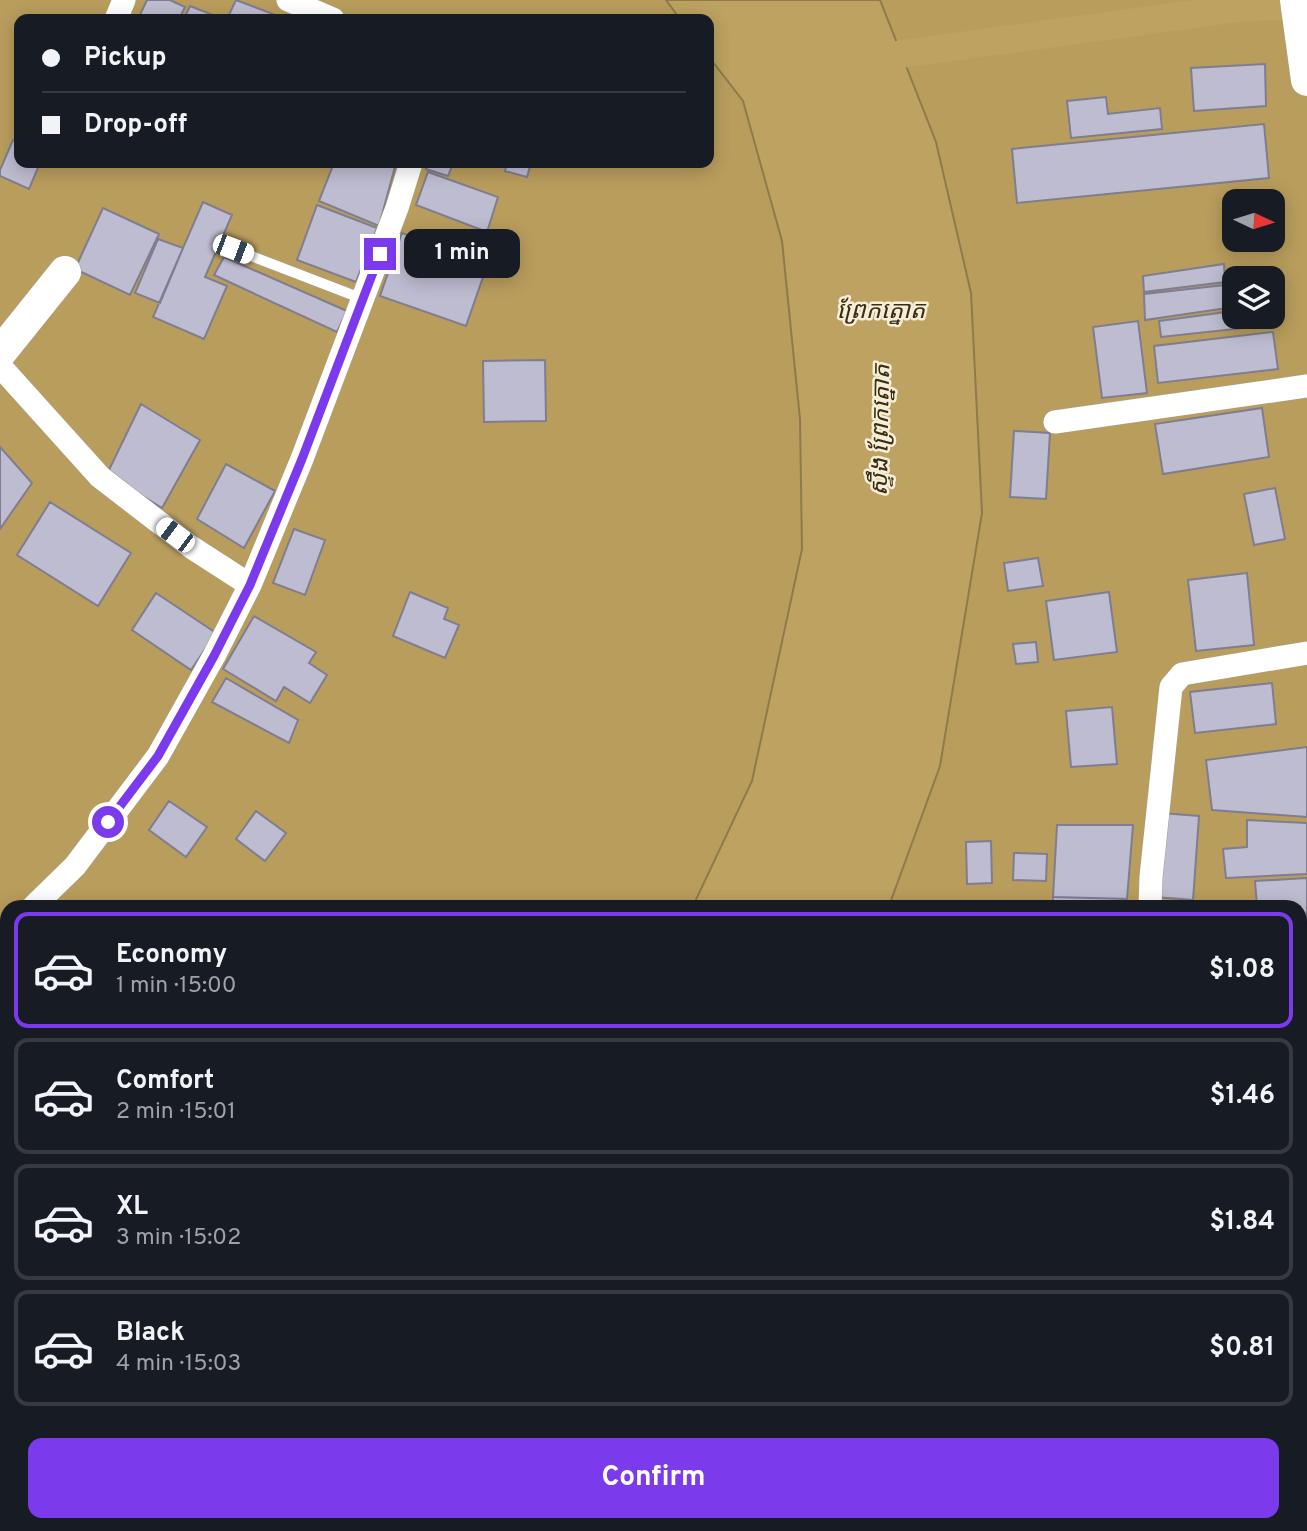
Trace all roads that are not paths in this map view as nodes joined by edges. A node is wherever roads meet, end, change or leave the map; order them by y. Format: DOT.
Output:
graph roads {
  1 [pos="288,0"];
  2 [pos="1297,2"];
  3 [pos="321,14"];
  4 [pos="1305,68"];
  5 [pos="409,168"];
  6 [pos="233,249"];
  7 [pos="65,272"];
  8 [pos="363,299"];
  9 [pos="0,353"];
  10 [pos="0,366"];
  11 [pos="1307,386"];
  12 [pos="1055,422"];
  13 [pos="250,585"];
  14 [pos="1307,653"];
  15 [pos="40,900"];
  16 [pos="1150,900"];
  1 -- 3 [label="street"];
  2 -- 4 [label="street"];
  5 -- 8 [label="street"];
  6 -- 8 [label="lane"];
  7 -- 9 [label="street"];
  8 -- 13 [label="street"];
  10 -- 13 [label="street"];
  11 -- 12 [label="street"];
  13 -- 15 [label="street"];
  14 -- 16 [label="street"];
}
